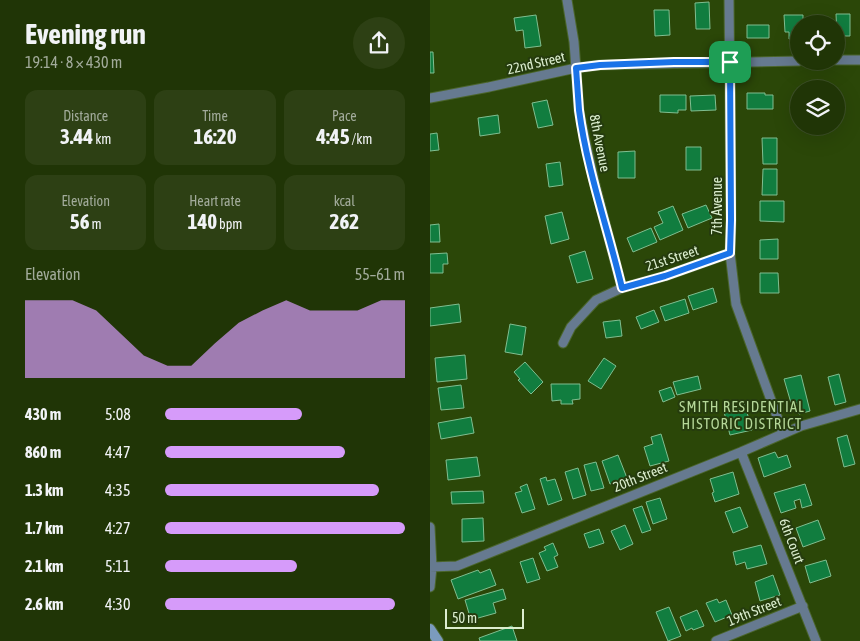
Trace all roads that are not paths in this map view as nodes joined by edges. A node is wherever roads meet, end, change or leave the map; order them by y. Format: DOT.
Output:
graph roads {
  1 [pos="567,0"];
  2 [pos="729,0"];
  3 [pos="845,60"];
  4 [pos="860,60"];
  5 [pos="790,61"];
  6 [pos="730,62"];
  7 [pos="576,68"];
  8 [pos="430,98"];
  9 [pos="730,253"];
  10 [pos="622,288"];
  11 [pos="563,343"];
  12 [pos="860,409"];
  13 [pos="783,433"];
  14 [pos="741,452"];
  15 [pos="430,527"];
  16 [pos="431,567"];
  17 [pos="430,587"];
  18 [pos="803,606"];
  19 [pos="430,629"];
  20 [pos="438,641"];
  21 [pos="716,641"];
  22 [pos="816,641"];
  1 -- 7 [label="street, 8th Avenue"];
  2 -- 6 [label="street, 7th Avenue"];
  3 -- 4 [label="street"];
  5 -- 6 [label="street, 22nd Street"];
  6 -- 7 [label="street, 22nd Street"];
  6 -- 9 [label="street, 7th Avenue"];
  7 -- 8 [label="street, 22nd Street"];
  7 -- 10 [label="street, 8th Avenue"];
  9 -- 10 [label="street, 21st Street"];
  9 -- 13 [label="street, 7th Avenue"];
  10 -- 11 [label="street, 21st Street"];
  12 -- 13 [label="street, 20th Street"];
  13 -- 14 [label="street, 20th Street"];
  14 -- 16 [label="street, 20th Street"];
  14 -- 18 [label="street, 6th Court"];
  15 -- 16 [label="street"];
  16 -- 17 [label="street"];
  18 -- 21 [label="street, 19th Street"];
  18 -- 22 [label="street, 6th Court"];
  19 -- 20 [label="main road"];
}
